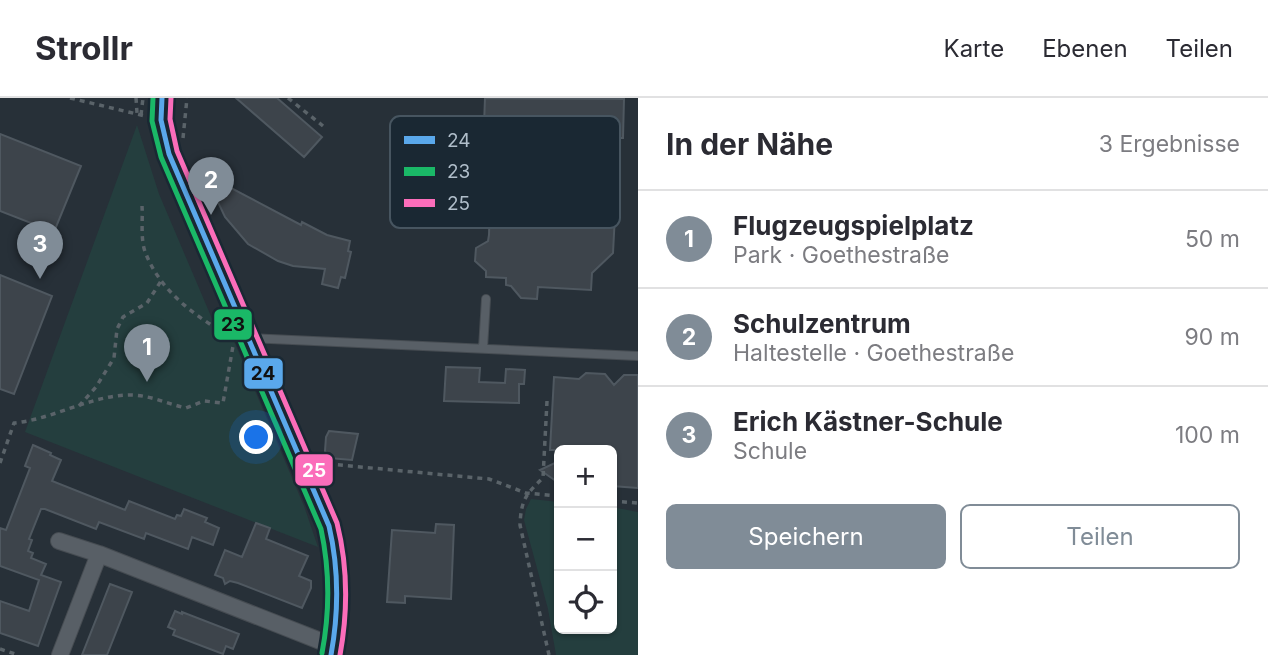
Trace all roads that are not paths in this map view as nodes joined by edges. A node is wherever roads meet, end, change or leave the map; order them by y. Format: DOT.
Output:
graph roads {
  1 [pos="162,98"];
  2 [pos="486,299"];
  3 [pos="247,338"];
  4 [pos="483,348"];
  5 [pos="638,356"];
  6 [pos="58,541"];
  7 [pos="99,554"];
  8 [pos="332,650"];
  9 [pos="60,655"];
  1 -- 3 [label="street"];
  2 -- 4 [label="lane"];
  3 -- 4 [label="lane"];
  3 -- 8 [label="street"];
  4 -- 5 [label="lane"];
  6 -- 7 [label="street"];
  7 -- 8 [label="street"];
  7 -- 9 [label="street"];
}
